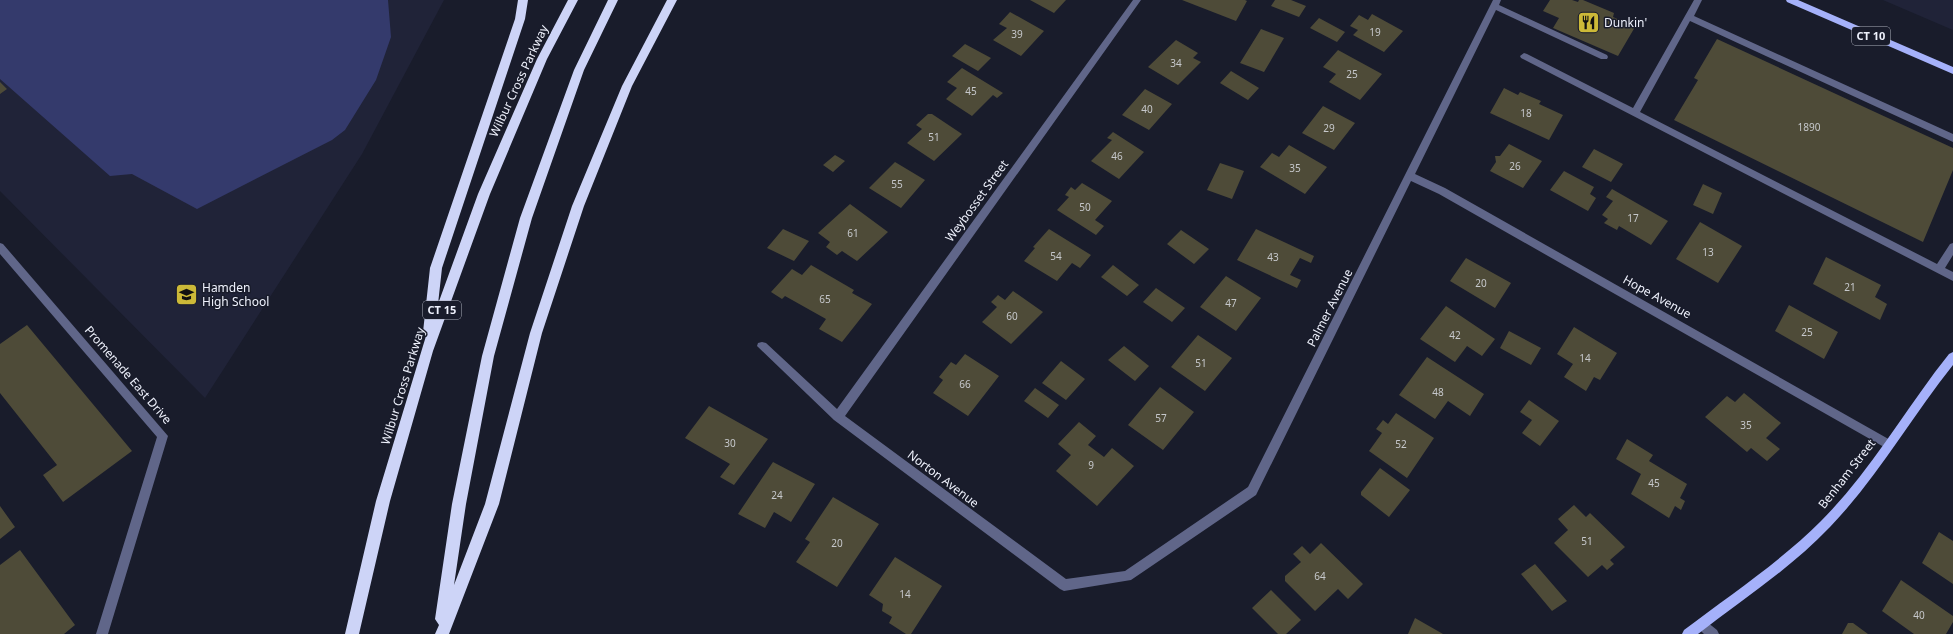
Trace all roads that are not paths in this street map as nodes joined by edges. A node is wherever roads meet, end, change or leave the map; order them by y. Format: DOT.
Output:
graph roads {
  1 [pos="523,0"];
  2 [pos="573,0"];
  3 [pos="613,0"];
  4 [pos="672,0"];
  5 [pos="1137,0"];
  6 [pos="1698,0"];
  7 [pos="1790,0"];
  8 [pos="1496,3"];
  9 [pos="1689,17"];
  10 [pos="1524,56"];
  11 [pos="1604,57"];
  12 [pos="1953,71"];
  13 [pos="1635,113"];
  14 [pos="1953,138"];
  15 [pos="1410,176"];
  16 [pos="0,247"];
  17 [pos="1953,247"];
  18 [pos="1938,270"];
  19 [pos="1953,277"];
  20 [pos="762,346"];
  21 [pos="427,351"];
  22 [pos="1953,357"];
  23 [pos="838,417"];
  24 [pos="1888,444"];
  25 [pos="1127,576"];
  26 [pos="1702,624"];
  27 [pos="102,634"];
  28 [pos="352,634"];
  29 [pos="441,634"];
  30 [pos="1688,634"];
  31 [pos="1713,634"];
  1 -- 21 [label="highway"];
  2 -- 21 [label="highway, Wilbur Cross Parkway / CT 15"];
  3 -- 29 [label="highway"];
  4 -- 29 [label="highway"];
  5 -- 23 [label="street, Weybosset Street"];
  6 -- 9 [label="street"];
  7 -- 12 [label="main road, CT 10"];
  8 -- 11 [label="street"];
  8 -- 15 [label="street, Palmer Avenue"];
  9 -- 13 [label="street"];
  9 -- 14 [label="street"];
  10 -- 13 [label="street"];
  13 -- 18 [label="street"];
  15 -- 24 [label="street, Hope Avenue"];
  15 -- 25 [label="street, Palmer Avenue"];
  16 -- 27 [label="street, Promenade East Drive"];
  17 -- 18 [label="street"];
  18 -- 19 [label="street"];
  20 -- 23 [label="street, Norton Avenue"];
  21 -- 28 [label="highway, Wilbur Cross Parkway / CT 15"];
  22 -- 24 [label="main road, Benham Street"];
  23 -- 25 [label="street, Norton Avenue"];
  24 -- 26 [label="main road, Benham Street"];
  26 -- 30 [label="main road, Benham Street"];
  26 -- 31 [label="street"];
}
